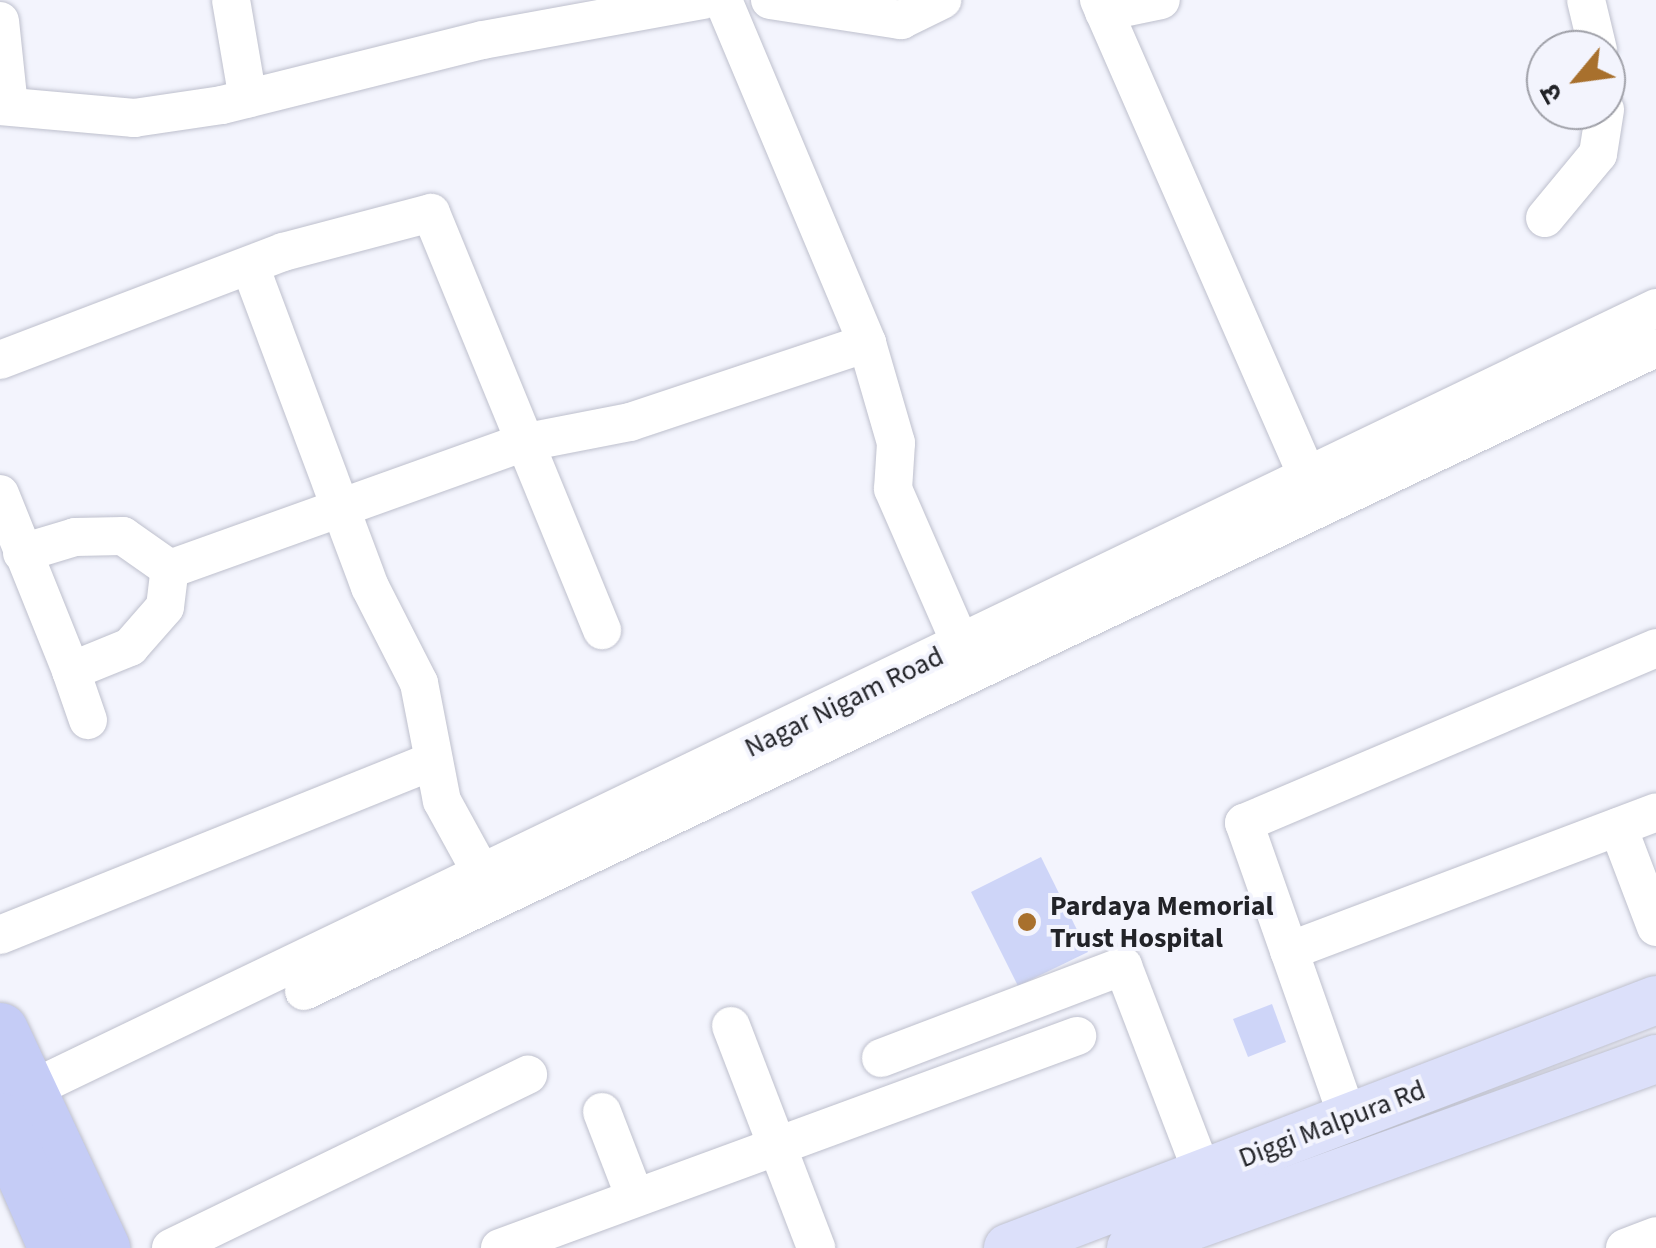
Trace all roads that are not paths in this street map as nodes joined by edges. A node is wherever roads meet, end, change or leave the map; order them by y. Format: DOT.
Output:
graph roads {
  1 [pos="231,0"];
  2 [pos="704,0"];
  3 [pos="724,0"];
  4 [pos="770,0"];
  5 [pos="942,0"];
  6 [pos="1161,0"];
  7 [pos="1586,0"];
  8 [pos="1102,6"];
  9 [pos="0,21"];
  10 [pos="1593,30"];
  11 [pos="248,99"];
  12 [pos="4,106"];
  13 [pos="1602,130"];
  14 [pos="1545,218"];
  15 [pos="250,266"];
  16 [pos="1656,308"];
  17 [pos="866,343"];
  18 [pos="1656,348"];
  19 [pos="0,360"];
  20 [pos="522,443"];
  21 [pos="1314,490"];
  22 [pos="0,494"];
  23 [pos="340,508"];
  24 [pos="22,554"];
  25 [pos="170,570"];
  26 [pos="602,630"];
  27 [pos="961,645"];
  28 [pos="1656,648"];
  29 [pos="71,671"];
  30 [pos="88,720"];
  31 [pos="433,761"];
  32 [pos="1656,812"];
  33 [pos="1618,827"];
  34 [pos="483,876"];
  35 [pos="1656,926"];
  36 [pos="0,935"];
  37 [pos="1289,951"];
  38 [pos="1656,1000"];
  39 [pos="731,1026"];
  40 [pos="0,1030"];
  41 [pos="1077,1036"];
  42 [pos="881,1058"];
  43 [pos="1656,1059"];
  44 [pos="528,1075"];
  45 [pos="15,1112"];
  46 [pos="602,1112"];
  47 [pos="1348,1118"];
  48 [pos="775,1146"];
  49 [pos="634,1196"];
  50 [pos="1195,1217"];
  51 [pos="1656,1236"];
  52 [pos="56,1248"];
  53 [pos="102,1248"];
  54 [pos="171,1248"];
  55 [pos="500,1248"];
  56 [pos="816,1248"];
  57 [pos="1008,1248"];
  58 [pos="1132,1248"];
  59 [pos="1625,1248"];
  1 -- 11 [label="street"];
  2 -- 11 [label="street"];
  3 -- 17 [label="street"];
  4 -- 5 [label="street"];
  6 -- 8 [label="street"];
  7 -- 10 [label="street"];
  8 -- 21 [label="street"];
  9 -- 12 [label="street"];
  11 -- 12 [label="street"];
  13 -- 14 [label="street"];
  15 -- 19 [label="street"];
  15 -- 20 [label="street"];
  15 -- 23 [label="street"];
  16 -- 21 [label="street, Nagar Nigam Road"];
  17 -- 20 [label="street"];
  17 -- 27 [label="street"];
  18 -- 21 [label="street, Nagar Nigam Road"];
  20 -- 23 [label="street"];
  20 -- 26 [label="street"];
  21 -- 27 [label="street, Nagar Nigam Road"];
  21 -- 45 [label="street, Nagar Nigam Road"];
  22 -- 24 [label="street"];
  23 -- 25 [label="street"];
  23 -- 31 [label="street"];
  24 -- 25 [label="street"];
  24 -- 29 [label="street"];
  25 -- 29 [label="street"];
  27 -- 34 [label="street, Nagar Nigam Road"];
  28 -- 37 [label="street"];
  29 -- 30 [label="street"];
  31 -- 34 [label="street"];
  31 -- 36 [label="street"];
  32 -- 33 [label="street"];
  33 -- 35 [label="street"];
  33 -- 37 [label="street"];
  34 -- 45 [label="street, Nagar Nigam Road"];
  37 -- 47 [label="street"];
  38 -- 47 [label="main road, Diggi Malpura Rd"];
  39 -- 48 [label="street"];
  40 -- 45 [label="highway"];
  41 -- 48 [label="street"];
  42 -- 50 [label="street"];
  43 -- 50 [label="main road, Diggi Malpura Rd"];
  44 -- 54 [label="street"];
  45 -- 52 [label="highway"];
  45 -- 53 [label="highway"];
  46 -- 49 [label="street"];
  47 -- 50 [label="main road, Diggi Malpura Rd"];
  48 -- 49 [label="street"];
  48 -- 56 [label="street"];
  49 -- 55 [label="street"];
  50 -- 57 [label="main road, Diggi Malpura Rd"];
  50 -- 58 [label="main road, Diggi Malpura Rd"];
  51 -- 59 [label="street"];
}
